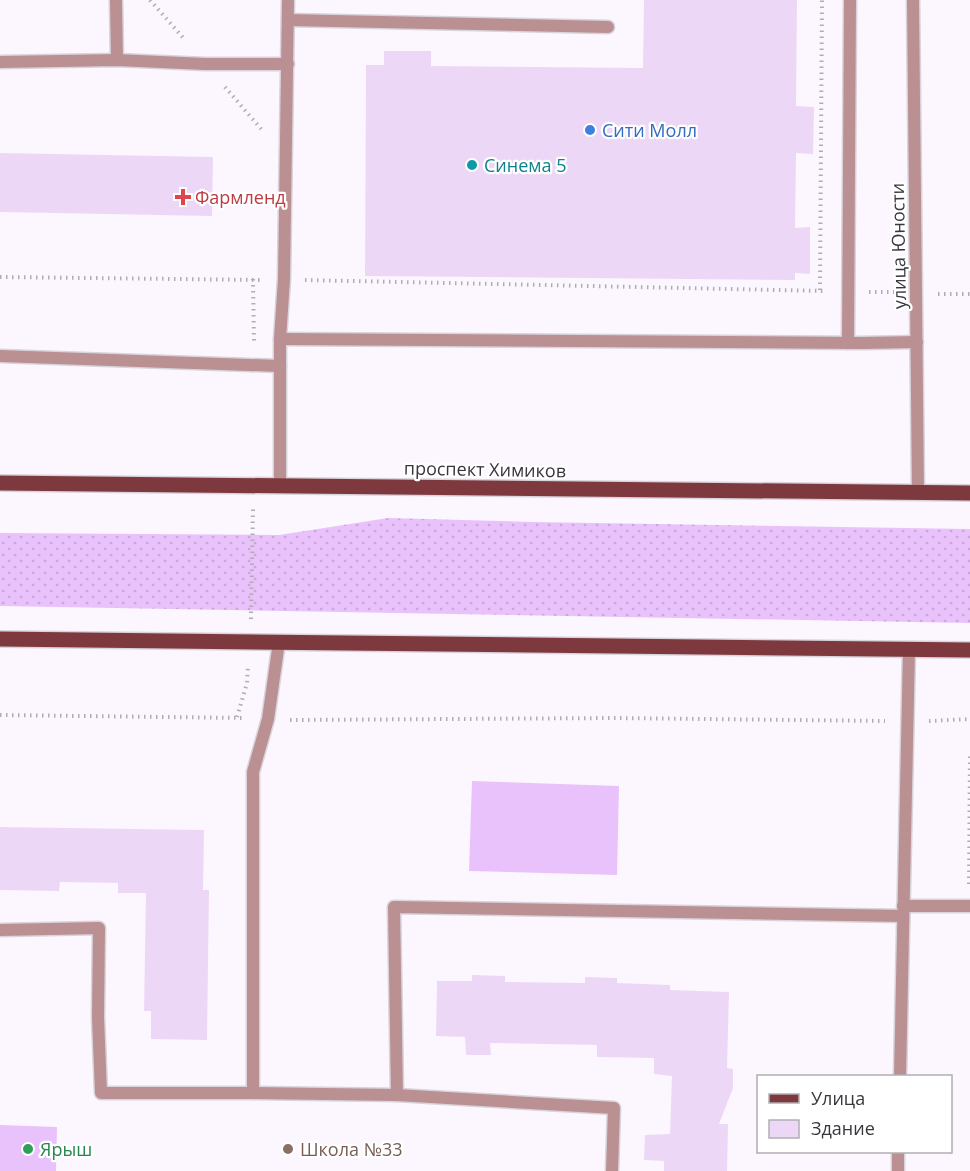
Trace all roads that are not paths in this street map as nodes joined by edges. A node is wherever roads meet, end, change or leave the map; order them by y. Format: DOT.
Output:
graph roads {
  1 [pos="116,0"];
  2 [pos="288,0"];
  3 [pos="850,0"];
  4 [pos="913,0"];
  5 [pos="288,20"];
  6 [pos="608,27"];
  7 [pos="117,60"];
  8 [pos="0,62"];
  9 [pos="288,64"];
  10 [pos="280,339"];
  11 [pos="917,342"];
  12 [pos="848,343"];
  13 [pos="0,356"];
  14 [pos="280,366"];
  15 [pos="0,483"];
  16 [pos="280,486"];
  17 [pos="918,492"];
  18 [pos="970,494"];
  19 [pos="0,639"];
  20 [pos="279,642"];
  21 [pos="909,649"];
  22 [pos="970,650"];
  23 [pos="970,906"];
  24 [pos="903,911"];
  25 [pos="0,930"];
  26 [pos="900,1075"];
  27 [pos="253,1093"];
  28 [pos="397,1095"];
  29 [pos="898,1153"];
  30 [pos="612,1171"];
  31 [pos="898,1171"];
  1 -- 7 [label="street"];
  2 -- 5 [label="street"];
  3 -- 12 [label="street"];
  4 -- 11 [label="street, улица Юности"];
  5 -- 6 [label="street"];
  5 -- 9 [label="street"];
  7 -- 8 [label="street"];
  7 -- 9 [label="street"];
  9 -- 10 [label="street"];
  10 -- 12 [label="street"];
  10 -- 14 [label="street"];
  11 -- 12 [label="street"];
  11 -- 17 [label="street, улица Юности"];
  13 -- 14 [label="street"];
  14 -- 16 [label="street"];
  15 -- 16 [label="main road, проспект Химиков"];
  16 -- 17 [label="main road, проспект Химиков"];
  17 -- 18 [label="main road, проспект Химиков"];
  19 -- 20 [label="main road"];
  20 -- 21 [label="main road"];
  20 -- 27 [label="street"];
  21 -- 22 [label="main road"];
  21 -- 24 [label="street"];
  23 -- 24 [label="street"];
  24 -- 26 [label="street"];
  24 -- 28 [label="street"];
  25 -- 27 [label="street"];
  27 -- 28 [label="street"];
  28 -- 30 [label="street"];
  29 -- 31 [label="street"];
}
